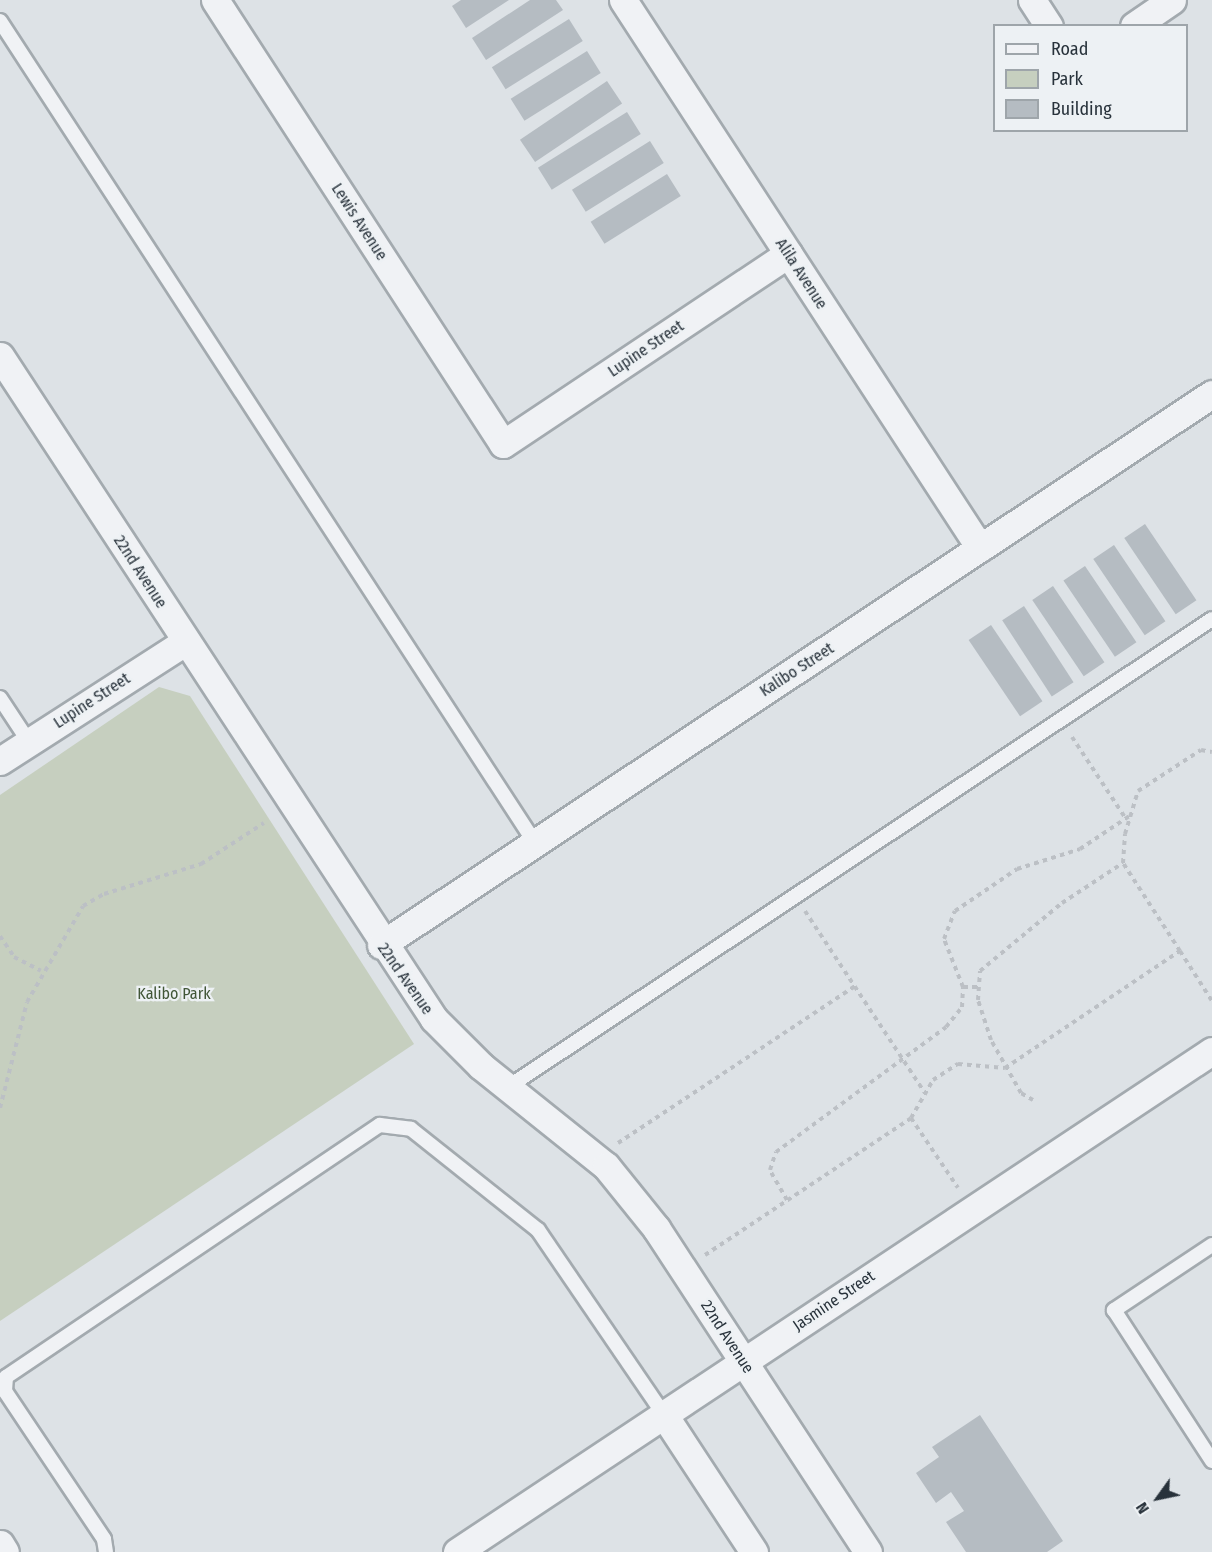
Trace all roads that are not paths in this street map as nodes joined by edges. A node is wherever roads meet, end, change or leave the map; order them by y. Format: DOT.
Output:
graph roads {
  1 [pos="215,0"];
  2 [pos="623,0"];
  3 [pos="1032,0"];
  4 [pos="1172,0"];
  5 [pos="0,21"];
  6 [pos="1048,24"];
  7 [pos="1137,24"];
  8 [pos="789,254"];
  9 [pos="0,356"];
  10 [pos="1212,394"];
  11 [pos="503,444"];
  12 [pos="980,548"];
  13 [pos="1212,619"];
  14 [pos="185,642"];
  15 [pos="0,698"];
  16 [pos="29,742"];
  17 [pos="0,761"];
  18 [pos="535,843"];
  19 [pos="381,945"];
  20 [pos="1212,1051"];
  21 [pos="508,1087"];
  22 [pos="1212,1245"];
  23 [pos="743,1362"];
  24 [pos="664,1415"];
  25 [pos="1212,1461"];
  26 [pos="0,1544"];
  27 [pos="5,1552"];
  28 [pos="106,1552"];
  29 [pos="457,1552"];
  30 [pos="754,1552"];
  31 [pos="868,1552"];
  1 -- 11 [label="street, Lewis Avenue"];
  2 -- 8 [label="street, Alila Avenue"];
  3 -- 6 [label="street"];
  4 -- 7 [label="street"];
  5 -- 18 [label="lane"];
  8 -- 11 [label="street, Lupine Street"];
  8 -- 12 [label="street, Alila Avenue"];
  9 -- 14 [label="street, 22nd Avenue"];
  10 -- 12 [label="street, Kalibo Street"];
  12 -- 18 [label="street, Kalibo Street"];
  13 -- 21 [label="lane"];
  14 -- 16 [label="street, Lupine Street"];
  14 -- 19 [label="street, 22nd Avenue"];
  15 -- 16 [label="lane"];
  16 -- 17 [label="street, Lupine Street"];
  18 -- 19 [label="street, Kalibo Street"];
  19 -- 21 [label="street, 22nd Avenue"];
  20 -- 23 [label="street, Jasmine Street"];
  21 -- 23 [label="street, 22nd Avenue"];
  22 -- 25 [label="lane"];
  23 -- 24 [label="street, Jasmine Street"];
  23 -- 31 [label="street, 22nd Avenue"];
  24 -- 28 [label="lane"];
  24 -- 29 [label="street, Jasmine Street"];
  24 -- 30 [label="street"];
  26 -- 27 [label="street"];
}
